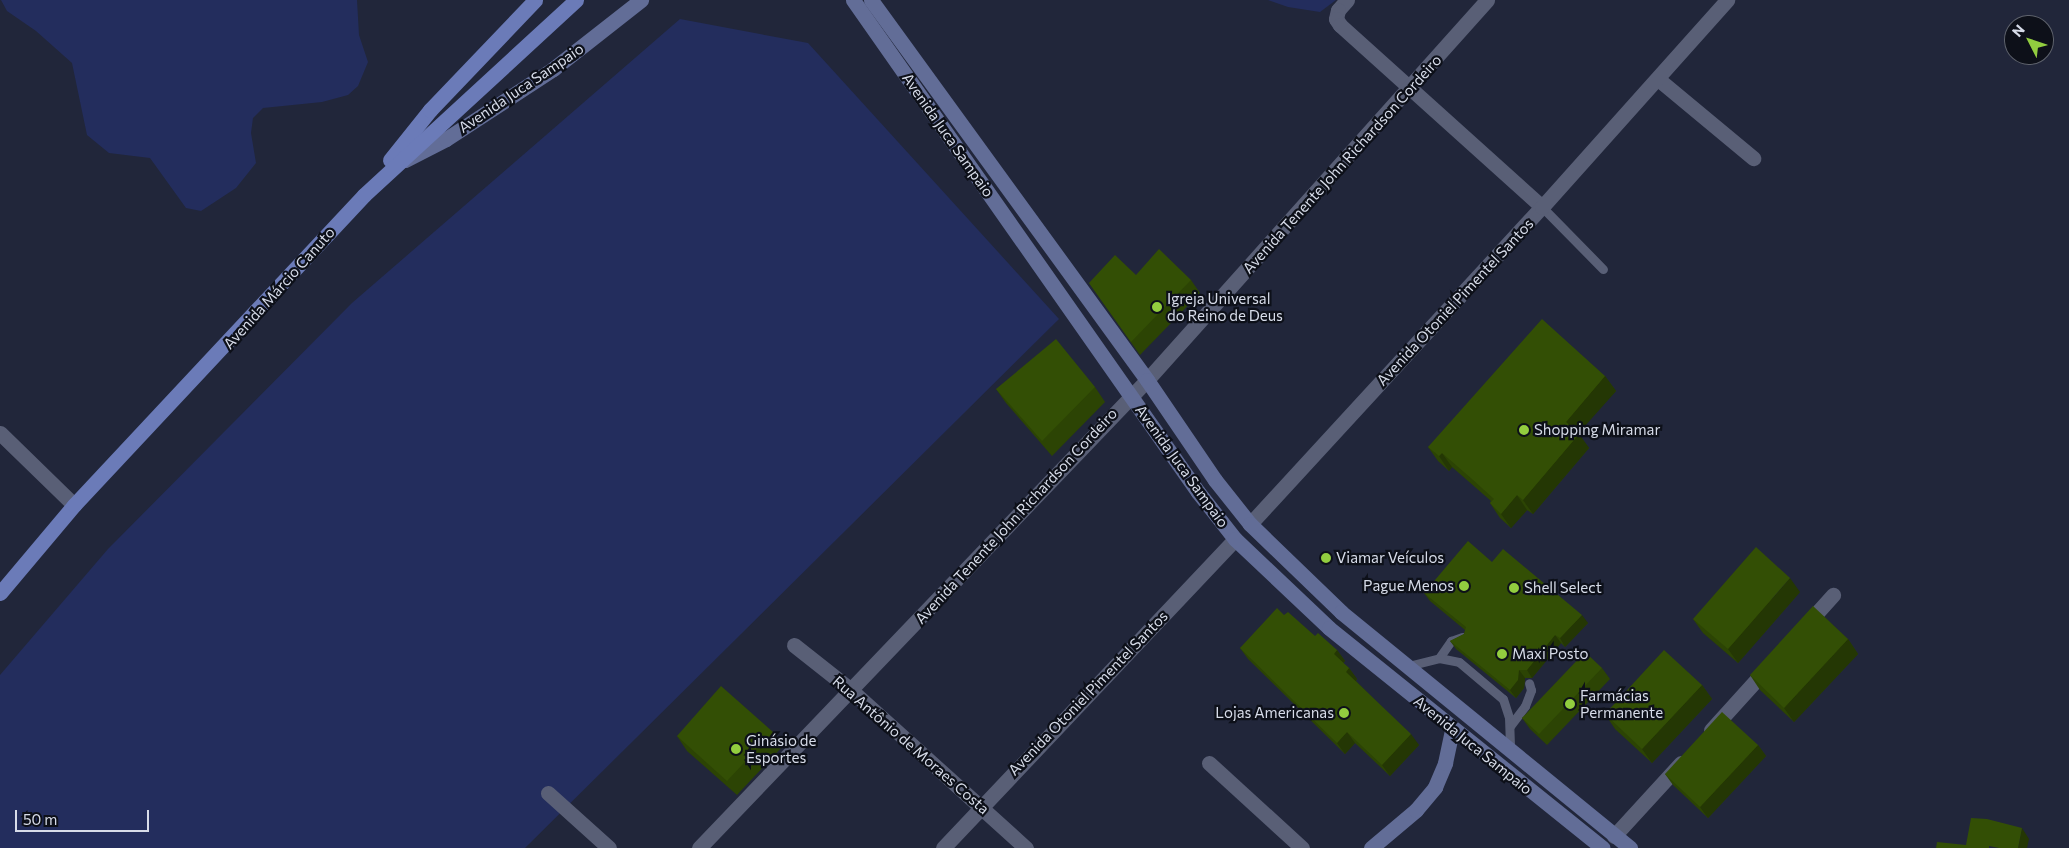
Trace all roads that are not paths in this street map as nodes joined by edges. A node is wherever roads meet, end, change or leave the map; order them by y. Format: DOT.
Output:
graph roads {
  1 [pos="535,0"];
  2 [pos="576,0"];
  3 [pos="641,0"];
  4 [pos="853,0"];
  5 [pos="870,0"];
  6 [pos="1347,0"];
  7 [pos="1487,0"];
  8 [pos="1727,0"];
  9 [pos="1658,79"];
  10 [pos="1411,88"];
  11 [pos="1752,158"];
  12 [pos="395,165"];
  13 [pos="364,195"];
  14 [pos="1542,207"];
  15 [pos="1603,269"];
  16 [pos="1147,380"];
  17 [pos="1131,395"];
  18 [pos="0,433"];
  19 [pos="74,505"];
  20 [pos="1250,524"];
  21 [pos="1235,539"];
  22 [pos="0,593"];
  23 [pos="1834,595"];
  24 [pos="1466,637"];
  25 [pos="1793,639"];
  26 [pos="794,645"];
  27 [pos="1780,654"];
  28 [pos="1439,658"];
  29 [pos="1408,666"];
  30 [pos="1528,683"];
  31 [pos="852,690"];
  32 [pos="1510,726"];
  33 [pos="1452,729"];
  34 [pos="1510,749"];
  35 [pos="1209,763"];
  36 [pos="548,792"];
  37 [pos="981,806"];
  38 [pos="1614,836"];
  39 [pos="609,848"];
  40 [pos="699,848"];
  41 [pos="943,848"];
  42 [pos="1026,848"];
  43 [pos="1302,848"];
  44 [pos="1370,848"];
  45 [pos="1602,848"];
  46 [pos="1630,848"];
  1 -- 13 [label="main road"];
  2 -- 12 [label="main road, Avenida Márcio Canuto"];
  3 -- 12 [label="main road, Avenida Juca Sampaio"];
  4 -- 17 [label="main road, Avenida Juca Sampaio"];
  5 -- 16 [label="main road, Avenida Juca Sampaio"];
  6 -- 10 [label="street"];
  7 -- 10 [label="street, Avenida Tenente John Richardson Cordeiro"];
  8 -- 9 [label="street, Avenida Otoniel Pimentel Santos"];
  9 -- 11 [label="street"];
  9 -- 14 [label="street, Avenida Otoniel Pimentel Santos"];
  10 -- 14 [label="street"];
  10 -- 16 [label="street, Avenida Tenente John Richardson Cordeiro"];
  12 -- 13 [label="main road, Avenida Márcio Canuto"];
  13 -- 19 [label="main road, Avenida Márcio Canuto"];
  14 -- 15 [label="lane"];
  14 -- 20 [label="street, Avenida Otoniel Pimentel Santos"];
  16 -- 17 [label="street, Avenida Tenente John Richardson Cordeiro"];
  16 -- 20 [label="main road, Avenida Juca Sampaio"];
  17 -- 21 [label="main road, Avenida Juca Sampaio"];
  17 -- 31 [label="street, Avenida Tenente John Richardson Cordeiro"];
  18 -- 19 [label="street"];
  19 -- 22 [label="main road, Avenida Márcio Canuto"];
  20 -- 29 [label="main road, Avenida Juca Sampaio"];
  21 -- 33 [label="main road, Avenida Juca Sampaio"];
  21 -- 37 [label="street, Avenida Otoniel Pimentel Santos"];
  23 -- 25 [label="street"];
  24 -- 28 [label="lane"];
  26 -- 31 [label="street, Rua Antônio de Moraes Costa"];
  27 -- 38 [label="street"];
  28 -- 29 [label="lane"];
  28 -- 32 [label="lane"];
  29 -- 34 [label="main road, Avenida Juca Sampaio"];
  30 -- 32 [label="lane"];
  31 -- 37 [label="street, Rua Antônio de Moraes Costa"];
  31 -- 40 [label="street, Avenida Tenente John Richardson Cordeiro"];
  32 -- 34 [label="lane"];
  33 -- 44 [label="main road"];
  33 -- 45 [label="main road, Avenida Juca Sampaio"];
  34 -- 38 [label="main road, Avenida Juca Sampaio"];
  35 -- 43 [label="street"];
  36 -- 39 [label="street"];
  37 -- 41 [label="street, Avenida Otoniel Pimentel Santos"];
  37 -- 42 [label="street, Rua Antônio de Moraes Costa"];
  38 -- 46 [label="main road, Avenida Juca Sampaio"];
}
